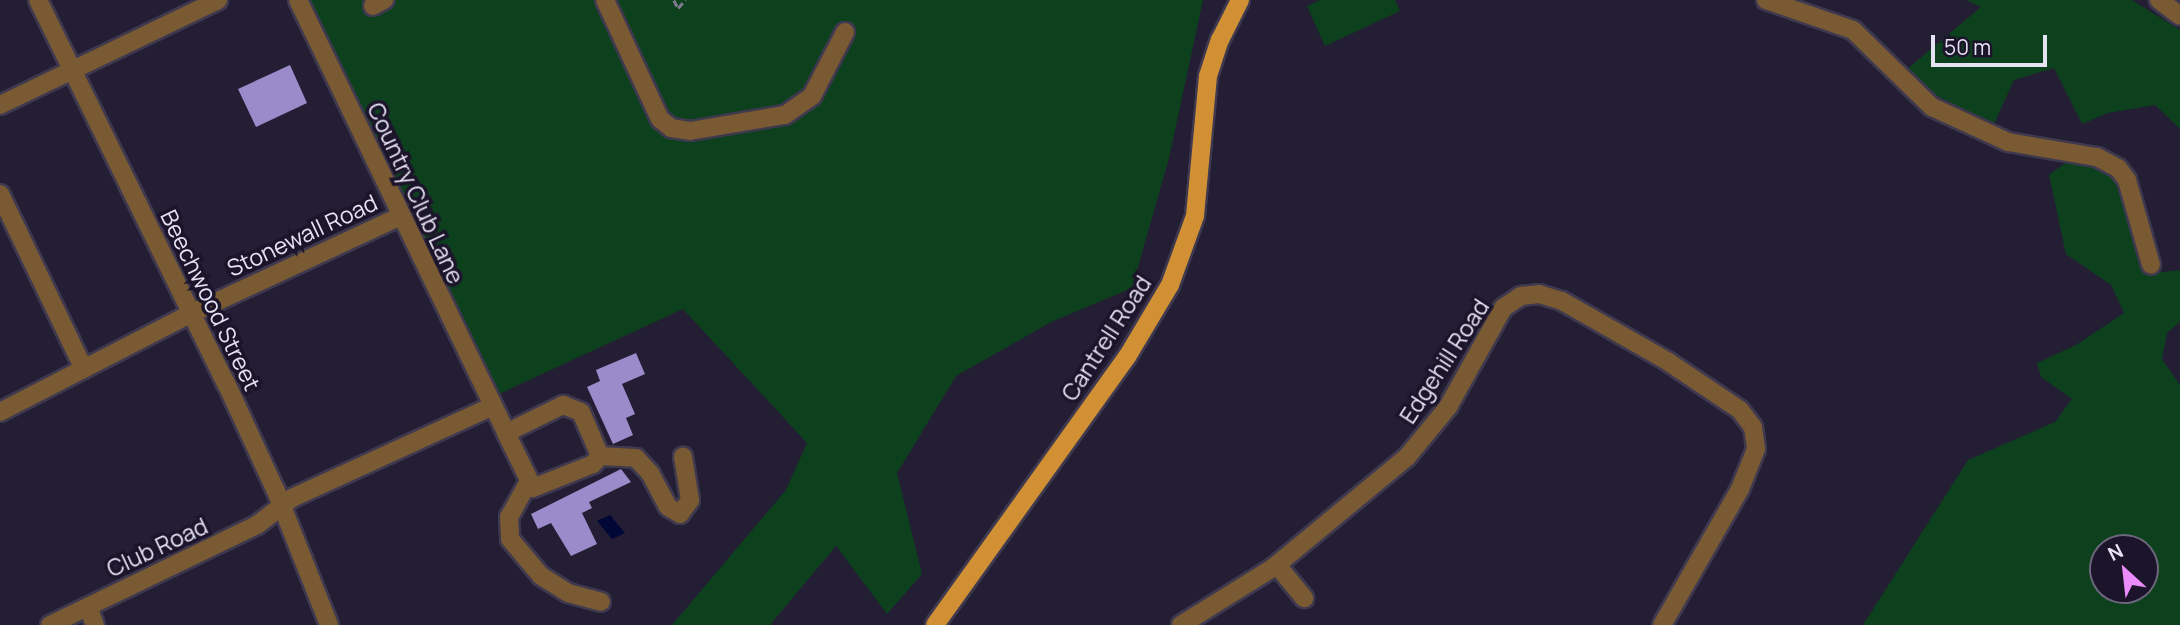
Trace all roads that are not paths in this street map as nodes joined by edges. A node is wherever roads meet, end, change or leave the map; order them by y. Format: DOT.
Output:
graph roads {
  1 [pos="38,0"];
  2 [pos="218,0"];
  3 [pos="298,0"];
  4 [pos="605,0"];
  5 [pos="1240,0"];
  6 [pos="1766,0"];
  7 [pos="2159,0"];
  8 [pos="2180,16"];
  9 [pos="845,32"];
  10 [pos="72,71"];
  11 [pos="0,105"];
  12 [pos="0,194"];
  13 [pos="401,216"];
  14 [pos="2151,265"];
  15 [pos="192,313"];
  16 [pos="84,369"];
  17 [pos="493,406"];
  18 [pos="0,412"];
  19 [pos="506,433"];
  20 [pos="600,456"];
  21 [pos="683,457"];
  22 [pos="528,483"];
  23 [pos="281,508"];
  24 [pos="1277,565"];
  25 [pos="1304,598"];
  26 [pos="601,602"];
  27 [pos="88,607"];
  28 [pos="50,625"];
  29 [pos="95,625"];
  30 [pos="329,625"];
  31 [pos="935,625"];
  32 [pos="1181,625"];
  33 [pos="1662,625"];
  1 -- 10 [label="street, Beechwood Street"];
  2 -- 10 [label="street"];
  3 -- 13 [label="street, Country Club Lane"];
  4 -- 9 [label="street"];
  5 -- 31 [label="main road, Cantrell Road"];
  6 -- 14 [label="street"];
  7 -- 8 [label="street"];
  10 -- 11 [label="street"];
  10 -- 15 [label="street, Beechwood Street"];
  12 -- 16 [label="street"];
  13 -- 15 [label="street, Stonewall Road"];
  13 -- 17 [label="street, Country Club Lane"];
  15 -- 16 [label="street, Stonewall Road"];
  15 -- 23 [label="street, Beechwood Street"];
  16 -- 18 [label="street, Stonewall Road"];
  17 -- 19 [label="street, Country Club Lane"];
  17 -- 23 [label="street"];
  19 -- 20 [label="street"];
  19 -- 22 [label="street, Country Club Lane"];
  20 -- 21 [label="street"];
  20 -- 22 [label="street"];
  22 -- 26 [label="street"];
  23 -- 27 [label="street, Club Road"];
  23 -- 30 [label="street, Beechwood Street"];
  24 -- 25 [label="street"];
  24 -- 32 [label="street, Edgehill Road"];
  24 -- 33 [label="street, Edgehill Road"];
  27 -- 28 [label="street, Club Road"];
  27 -- 29 [label="street"];
}
